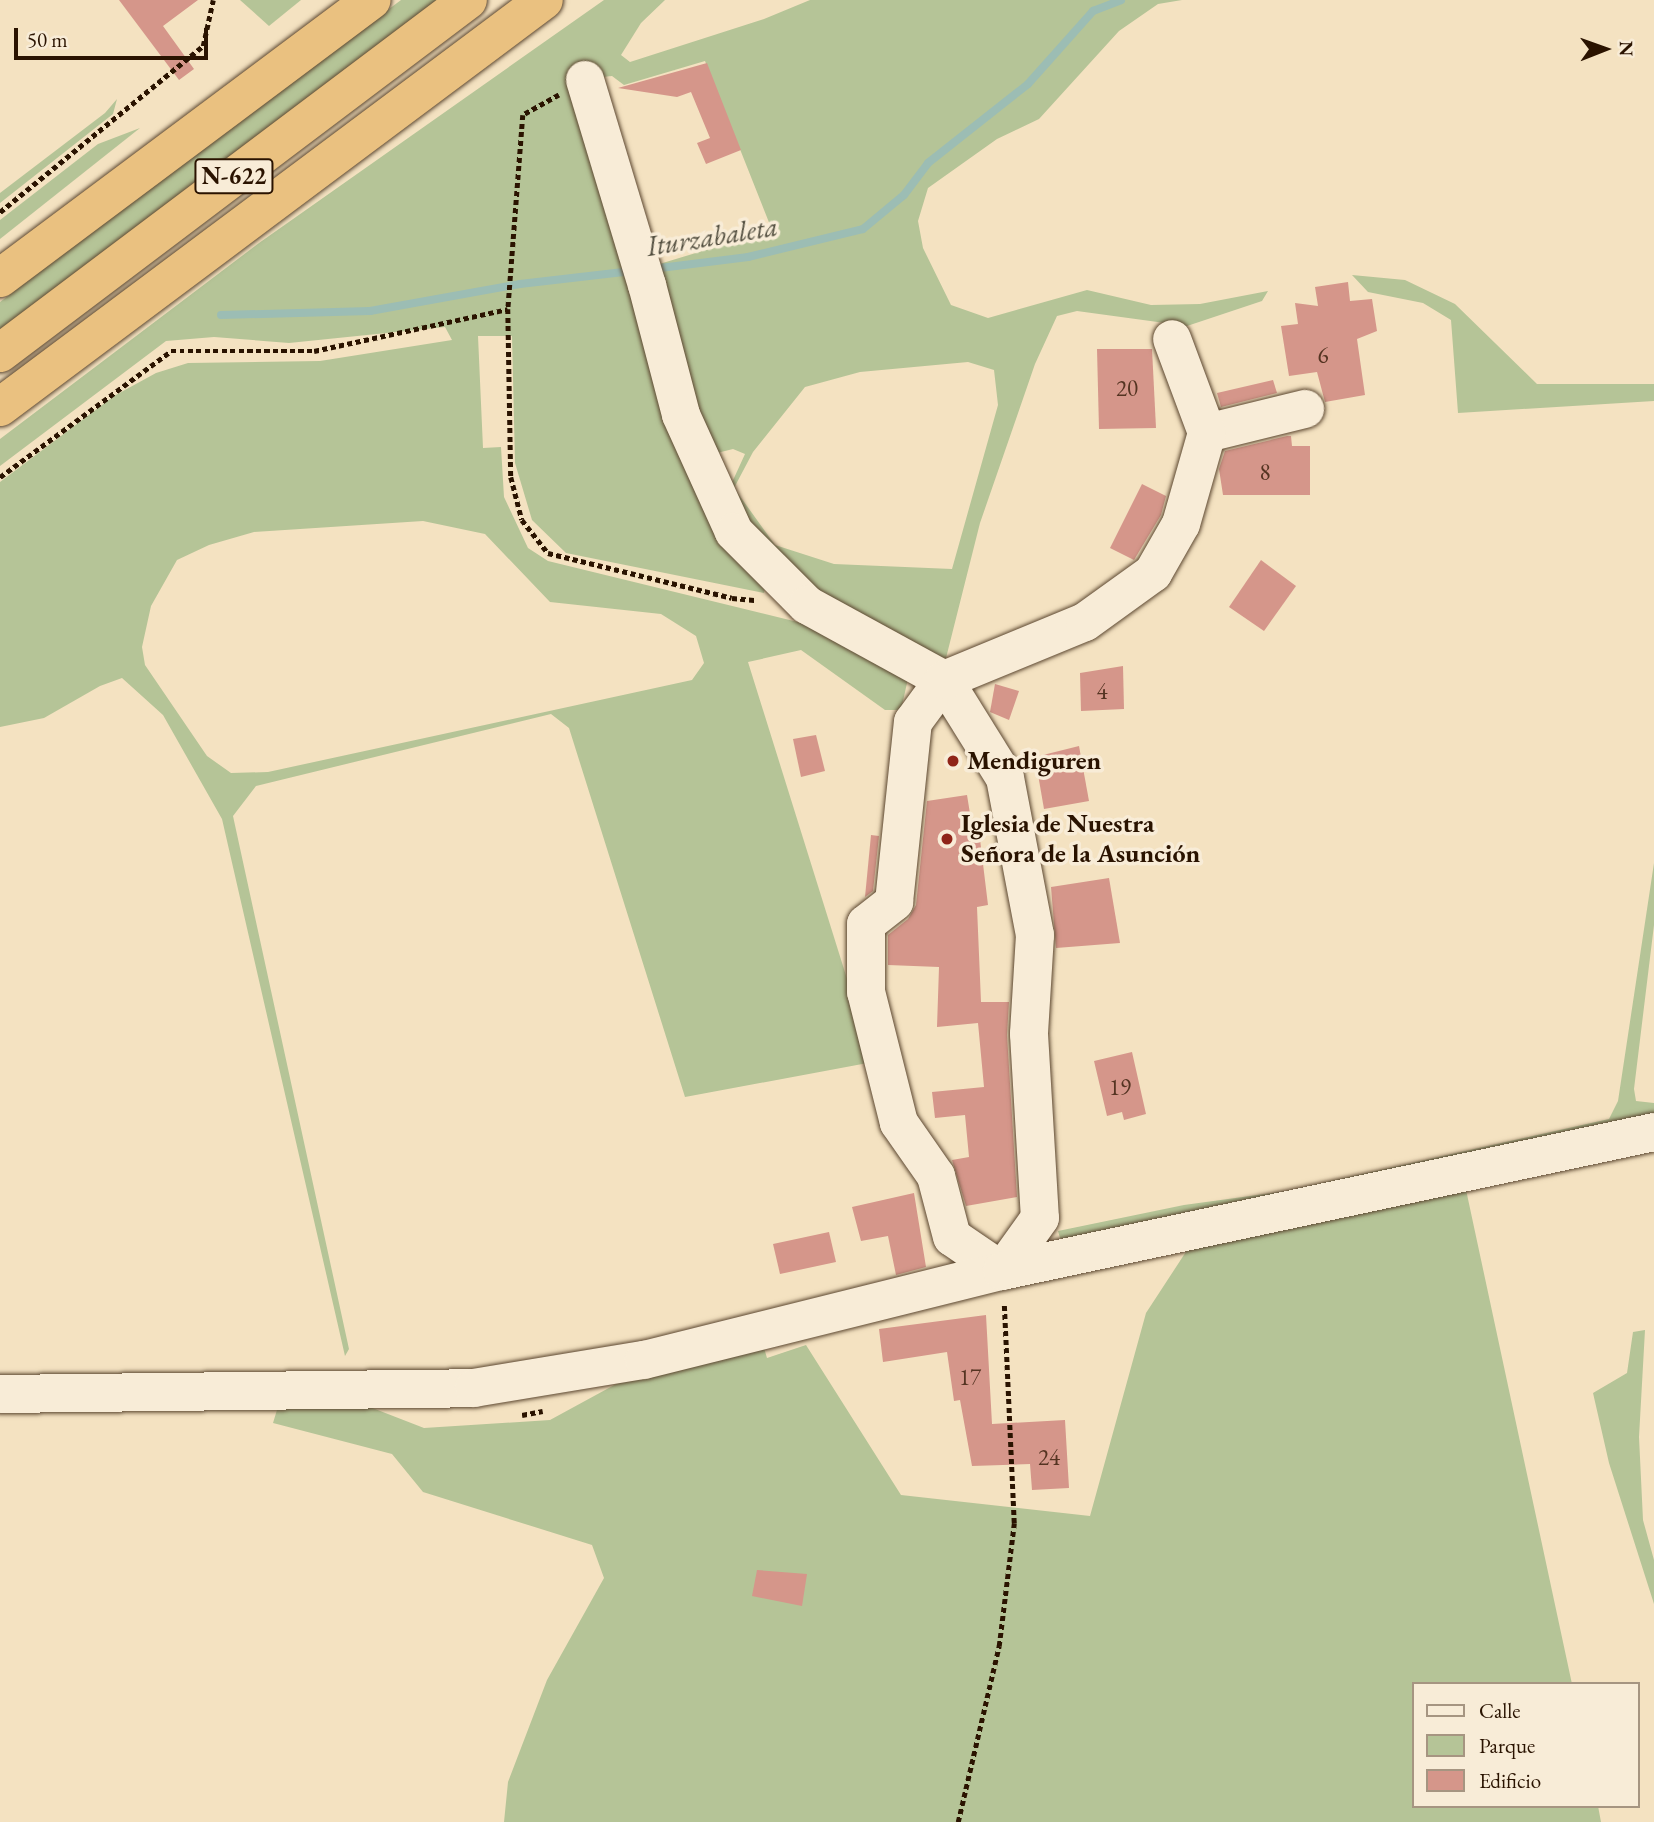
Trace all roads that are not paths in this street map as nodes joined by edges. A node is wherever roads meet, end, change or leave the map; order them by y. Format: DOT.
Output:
graph roads {
  1 [pos="371,0"];
  2 [pos="468,0"];
  3 [pos="544,0"];
  4 [pos="585,80"];
  5 [pos="0,278"];
  6 [pos="1172,340"];
  7 [pos="0,353"];
  8 [pos="0,407"];
  9 [pos="1305,409"];
  10 [pos="1207,433"];
  11 [pos="944,680"];
  12 [pos="1654,1132"];
  13 [pos="1002,1271"];
  14 [pos="0,1394"];
  1 -- 5 [label="highway, N-622"];
  2 -- 7 [label="highway, N-622"];
  3 -- 8 [label="highway"];
  4 -- 11 [label="street"];
  6 -- 10 [label="street"];
  9 -- 10 [label="street"];
  10 -- 11 [label="street"];
  11 -- 13 [label="street"];
  11 -- 13 [label="street"];
  12 -- 13 [label="street"];
  13 -- 14 [label="street"];
}
